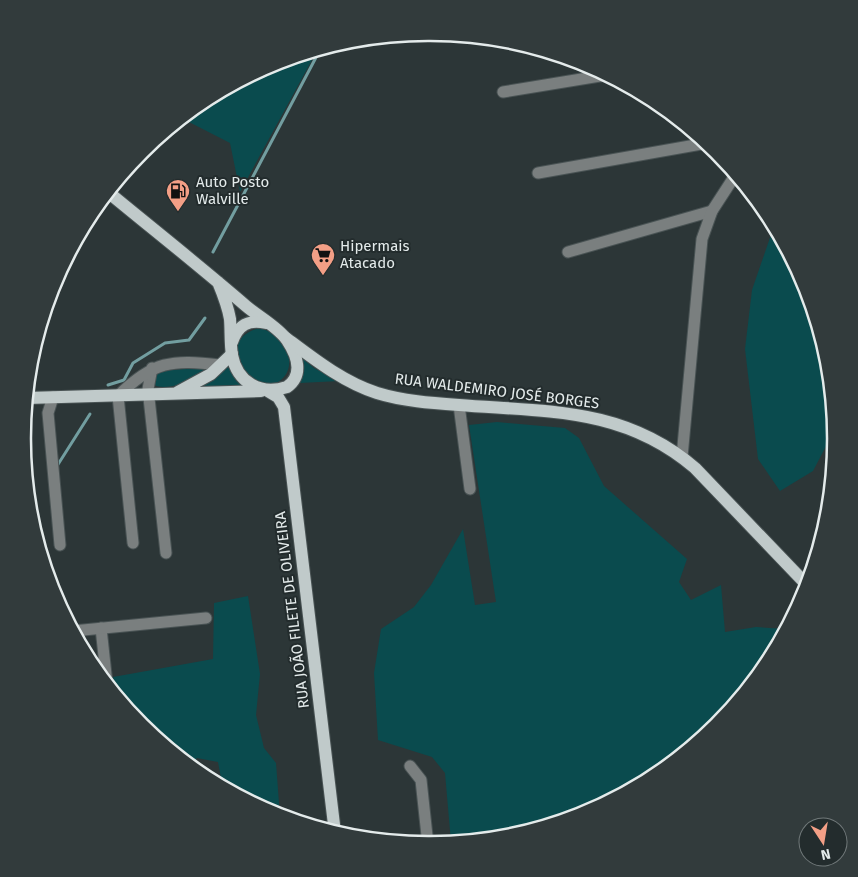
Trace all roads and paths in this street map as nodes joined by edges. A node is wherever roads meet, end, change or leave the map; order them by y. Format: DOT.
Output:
graph roads {
  1 [pos="594,77"];
  2 [pos="503,92"];
  3 [pos="697,145"];
  4 [pos="538,173"];
  5 [pos="732,180"];
  6 [pos="113,196"];
  7 [pos="712,211"];
  8 [pos="568,252"];
  9 [pos="218,282"];
  10 [pos="266,323"];
  11 [pos="286,338"];
  12 [pos="231,349"];
  13 [pos="220,365"];
  14 [pos="152,368"];
  15 [pos="268,391"];
  16 [pos="174,394"];
  17 [pos="149,395"];
  18 [pos="118,396"];
  19 [pos="53,397"];
  20 [pos="34,398"];
  21 [pos="34,400"];
  22 [pos="459,405"];
  23 [pos="48,414"];
  24 [pos="682,457"];
  25 [pos="470,489"];
  26 [pos="134,543"];
  27 [pos="60,545"];
  28 [pos="166,553"];
  29 [pos="803,575"];
  30 [pos="206,618"];
  31 [pos="101,628"];
  32 [pos="81,630"];
  33 [pos="106,670"];
  34 [pos="410,766"];
  35 [pos="333,825"];
  36 [pos="427,836"];
  1 -- 2 [label="street"];
  3 -- 4 [label="street"];
  5 -- 7 [label="street"];
  6 -- 9 [label="main road"];
  7 -- 8 [label="street"];
  7 -- 24 [label="street"];
  9 -- 10 [label="main road"];
  9 -- 12 [label="main road"];
  10 -- 11 [label="main road"];
  10 -- 12 [label="main road"];
  11 -- 15 [label="main road"];
  11 -- 22 [label="main road, RUA WALDEMIRO JOSÉ BORGES"];
  12 -- 13 [label="main road"];
  12 -- 15 [label="main road"];
  13 -- 14 [label="street"];
  13 -- 16 [label="main road"];
  14 -- 17 [label="street"];
  14 -- 18 [label="street"];
  15 -- 16 [label="main road"];
  15 -- 35 [label="main road, RUA JOÃO FILETE DE OLIVEIRA"];
  16 -- 17 [label="main road"];
  17 -- 18 [label="main road"];
  17 -- 28 [label="street"];
  18 -- 19 [label="main road"];
  18 -- 26 [label="street"];
  19 -- 20 [label="main road"];
  19 -- 23 [label="street"];
  21 -- 23 [label="street"];
  22 -- 24 [label="main road, RUA WALDEMIRO JOSÉ BORGES"];
  22 -- 25 [label="street"];
  23 -- 27 [label="street"];
  24 -- 29 [label="main road, RUA WALDEMIRO JOSÉ BORGES"];
  30 -- 31 [label="street"];
  31 -- 32 [label="street"];
  31 -- 33 [label="street"];
  34 -- 36 [label="street"];
}
